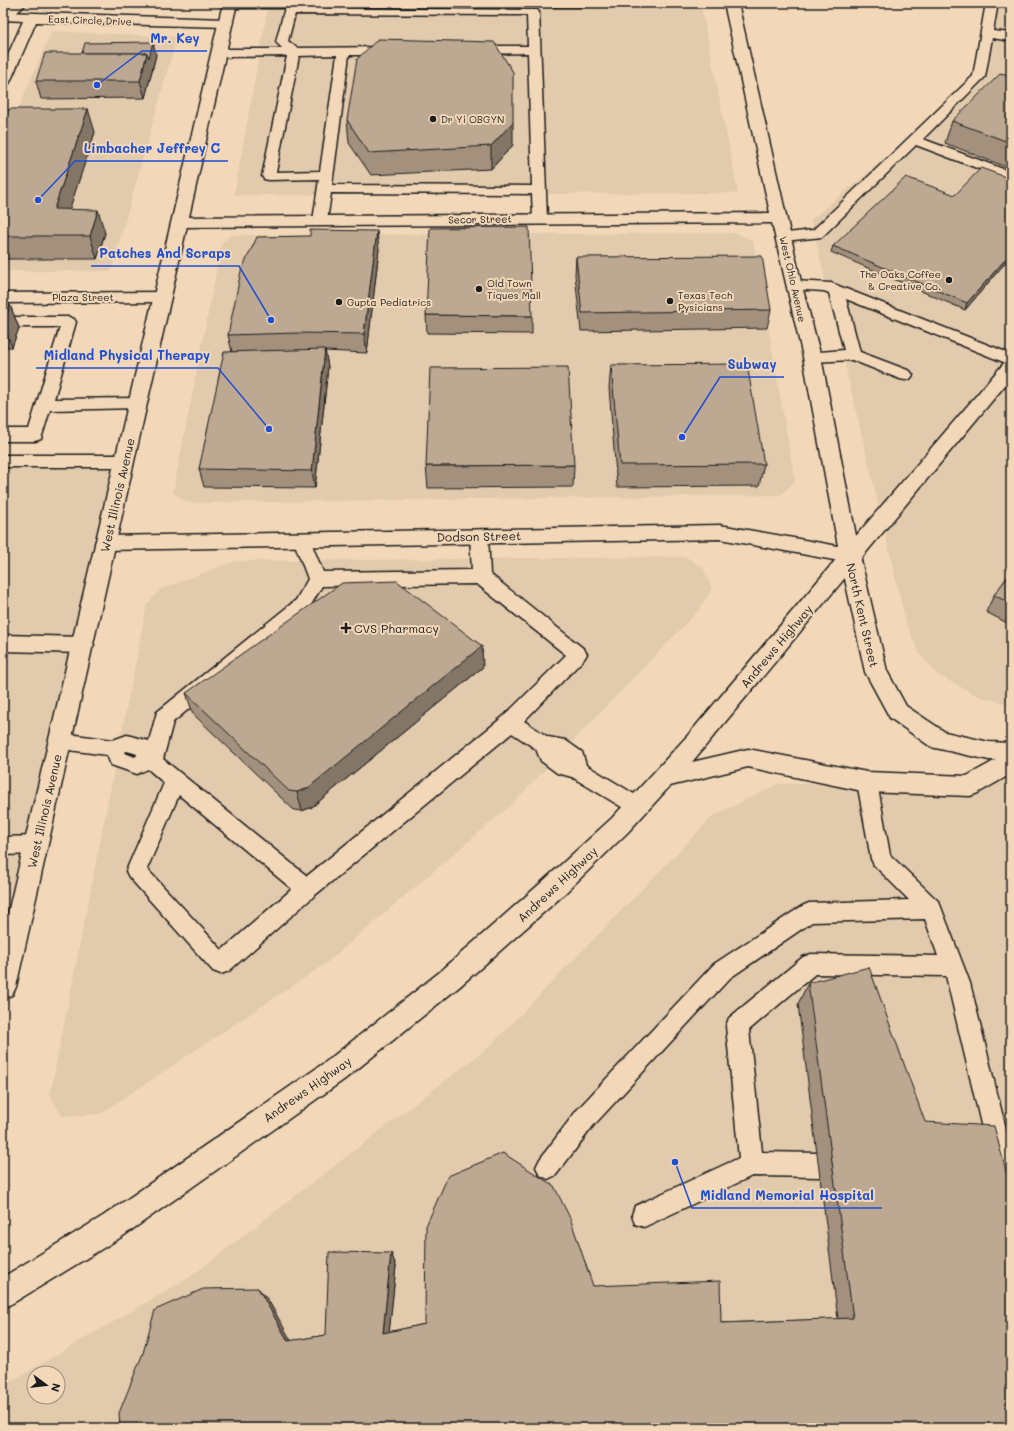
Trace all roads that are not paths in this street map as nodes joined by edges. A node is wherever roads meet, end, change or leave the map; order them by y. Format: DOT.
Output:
graph roads {
  1 [pos="22,3"];
  2 [pos="581,3"];
  3 [pos="731,3"];
  4 [pos="992,3"];
  5 [pos="229,11"];
  6 [pos="5,16"];
  7 [pos="31,18"];
  8 [pos="987,34"];
  9 [pos="1011,37"];
  10 [pos="535,49"];
  11 [pos="464,50"];
  12 [pos="344,51"];
  13 [pos="402,51"];
  14 [pos="294,52"];
  15 [pos="219,53"];
  16 [pos="3,82"];
  17 [pos="914,140"];
  18 [pos="327,174"];
  19 [pos="1011,177"];
  20 [pos="325,189"];
  21 [pos="539,190"];
  22 [pos="540,218"];
  23 [pos="780,218"];
  24 [pos="320,221"];
  25 [pos="180,222"];
  26 [pos="784,237"];
  27 [pos="794,286"];
  28 [pos="836,290"];
  29 [pos="163,297"];
  30 [pos="3,298"];
  31 [pos="3,322"];
  32 [pos="853,355"];
  33 [pos="812,357"];
  34 [pos="1011,360"];
  35 [pos="1011,366"];
  36 [pos="905,375"];
  37 [pos="138,403"];
  38 [pos="44,405"];
  39 [pos="3,435"];
  40 [pos="3,461"];
  41 [pos="124,461"];
  42 [pos="479,536"];
  43 [pos="302,538"];
  44 [pos="106,543"];
  45 [pos="850,556"];
  46 [pos="480,577"];
  47 [pos="317,578"];
  48 [pos="392,578"];
  49 [pos="377,592"];
  50 [pos="3,643"];
  51 [pos="83,645"];
  52 [pos="511,722"];
  53 [pos="61,741"];
  54 [pos="1011,752"];
  55 [pos="150,761"];
  56 [pos="1011,764"];
  57 [pos="664,778"];
  58 [pos="175,781"];
  59 [pos="866,782"];
  60 [pos="637,806"];
  61 [pos="36,845"];
  62 [pos="3,846"];
  63 [pos="307,889"];
  64 [pos="932,909"];
  65 [pos="953,966"];
  66 [pos="3,986"];
  67 [pos="998,1162"];
  68 [pos="751,1164"];
  69 [pos="819,1165"];
  70 [pos="548,1167"];
  71 [pos="644,1215"];
  72 [pos="3,1293"];
  1 -- 6 [label="lane"];
  2 -- 5 [label="lane"];
  3 -- 23 [label="main road, West Ohio Avenue"];
  4 -- 8 [label="lane"];
  5 -- 7 [label="main road, East Circle Drive"];
  5 -- 15 [label="main road, West Illinois Avenue"];
  6 -- 7 [label="main road, East Circle Drive"];
  7 -- 16 [label="main road"];
  8 -- 9 [label="lane"];
  8 -- 17 [label="lane"];
  10 -- 11 [label="lane"];
  10 -- 14 [label="lane"];
  10 -- 21 [label="lane"];
  12 -- 13 [label="lane"];
  12 -- 14 [label="lane"];
  12 -- 18 [label="lane"];
  14 -- 15 [label="lane"];
  14 -- 18 [label="lane"];
  15 -- 25 [label="main road, West Illinois Avenue"];
  17 -- 19 [label="lane"];
  17 -- 26 [label="lane"];
  18 -- 20 [label="lane"];
  20 -- 21 [label="lane"];
  20 -- 24 [label="lane"];
  21 -- 22 [label="lane"];
  22 -- 23 [label="main road, Secor Street"];
  22 -- 24 [label="main road, Secor Street"];
  23 -- 26 [label="main road, West Ohio Avenue"];
  24 -- 25 [label="main road, Secor Street"];
  25 -- 29 [label="main road, West Illinois Avenue"];
  26 -- 27 [label="main road, West Ohio Avenue"];
  27 -- 28 [label="lane"];
  27 -- 33 [label="main road, West Ohio Avenue"];
  28 -- 32 [label="lane"];
  28 -- 34 [label="lane"];
  29 -- 30 [label="main road, Plaza Street"];
  29 -- 37 [label="main road, West Illinois Avenue"];
  31 -- 38 [label="lane"];
  32 -- 33 [label="lane"];
  32 -- 36 [label="lane"];
  33 -- 45 [label="main road, West Ohio Avenue"];
  35 -- 45 [label="main road, Andrews Highway"];
  37 -- 38 [label="lane"];
  37 -- 41 [label="main road, West Illinois Avenue"];
  38 -- 39 [label="lane"];
  40 -- 41 [label="lane"];
  41 -- 44 [label="main road, West Illinois Avenue"];
  42 -- 43 [label="main road, Dodson Street"];
  42 -- 45 [label="main road, Dodson Street"];
  42 -- 46 [label="lane"];
  43 -- 44 [label="main road, Dodson Street"];
  43 -- 47 [label="lane"];
  44 -- 51 [label="main road, West Illinois Avenue"];
  45 -- 54 [label="main road, North Kent Street"];
  45 -- 57 [label="main road, Andrews Highway"];
  46 -- 48 [label="lane"];
  46 -- 52 [label="lane"];
  47 -- 48 [label="lane"];
  47 -- 55 [label="lane"];
  48 -- 49 [label="lane"];
  50 -- 51 [label="main road"];
  51 -- 53 [label="main road, West Illinois Avenue"];
  52 -- 60 [label="lane"];
  52 -- 63 [label="lane"];
  53 -- 55 [label="lane"];
  53 -- 61 [label="main road, West Illinois Avenue"];
  55 -- 58 [label="lane"];
  56 -- 59 [label="main road"];
  57 -- 59 [label="main road"];
  57 -- 60 [label="main road, Andrews Highway"];
  58 -- 63 [label="lane"];
  58 -- 63 [label="lane"];
  59 -- 64 [label="lane"];
  60 -- 72 [label="main road, Andrews Highway"];
  61 -- 62 [label="lane"];
  61 -- 66 [label="main road, West Illinois Avenue"];
  64 -- 65 [label="lane"];
  64 -- 70 [label="lane"];
  65 -- 67 [label="lane"];
  65 -- 68 [label="lane"];
  68 -- 69 [label="lane"];
  68 -- 71 [label="lane"];
}
